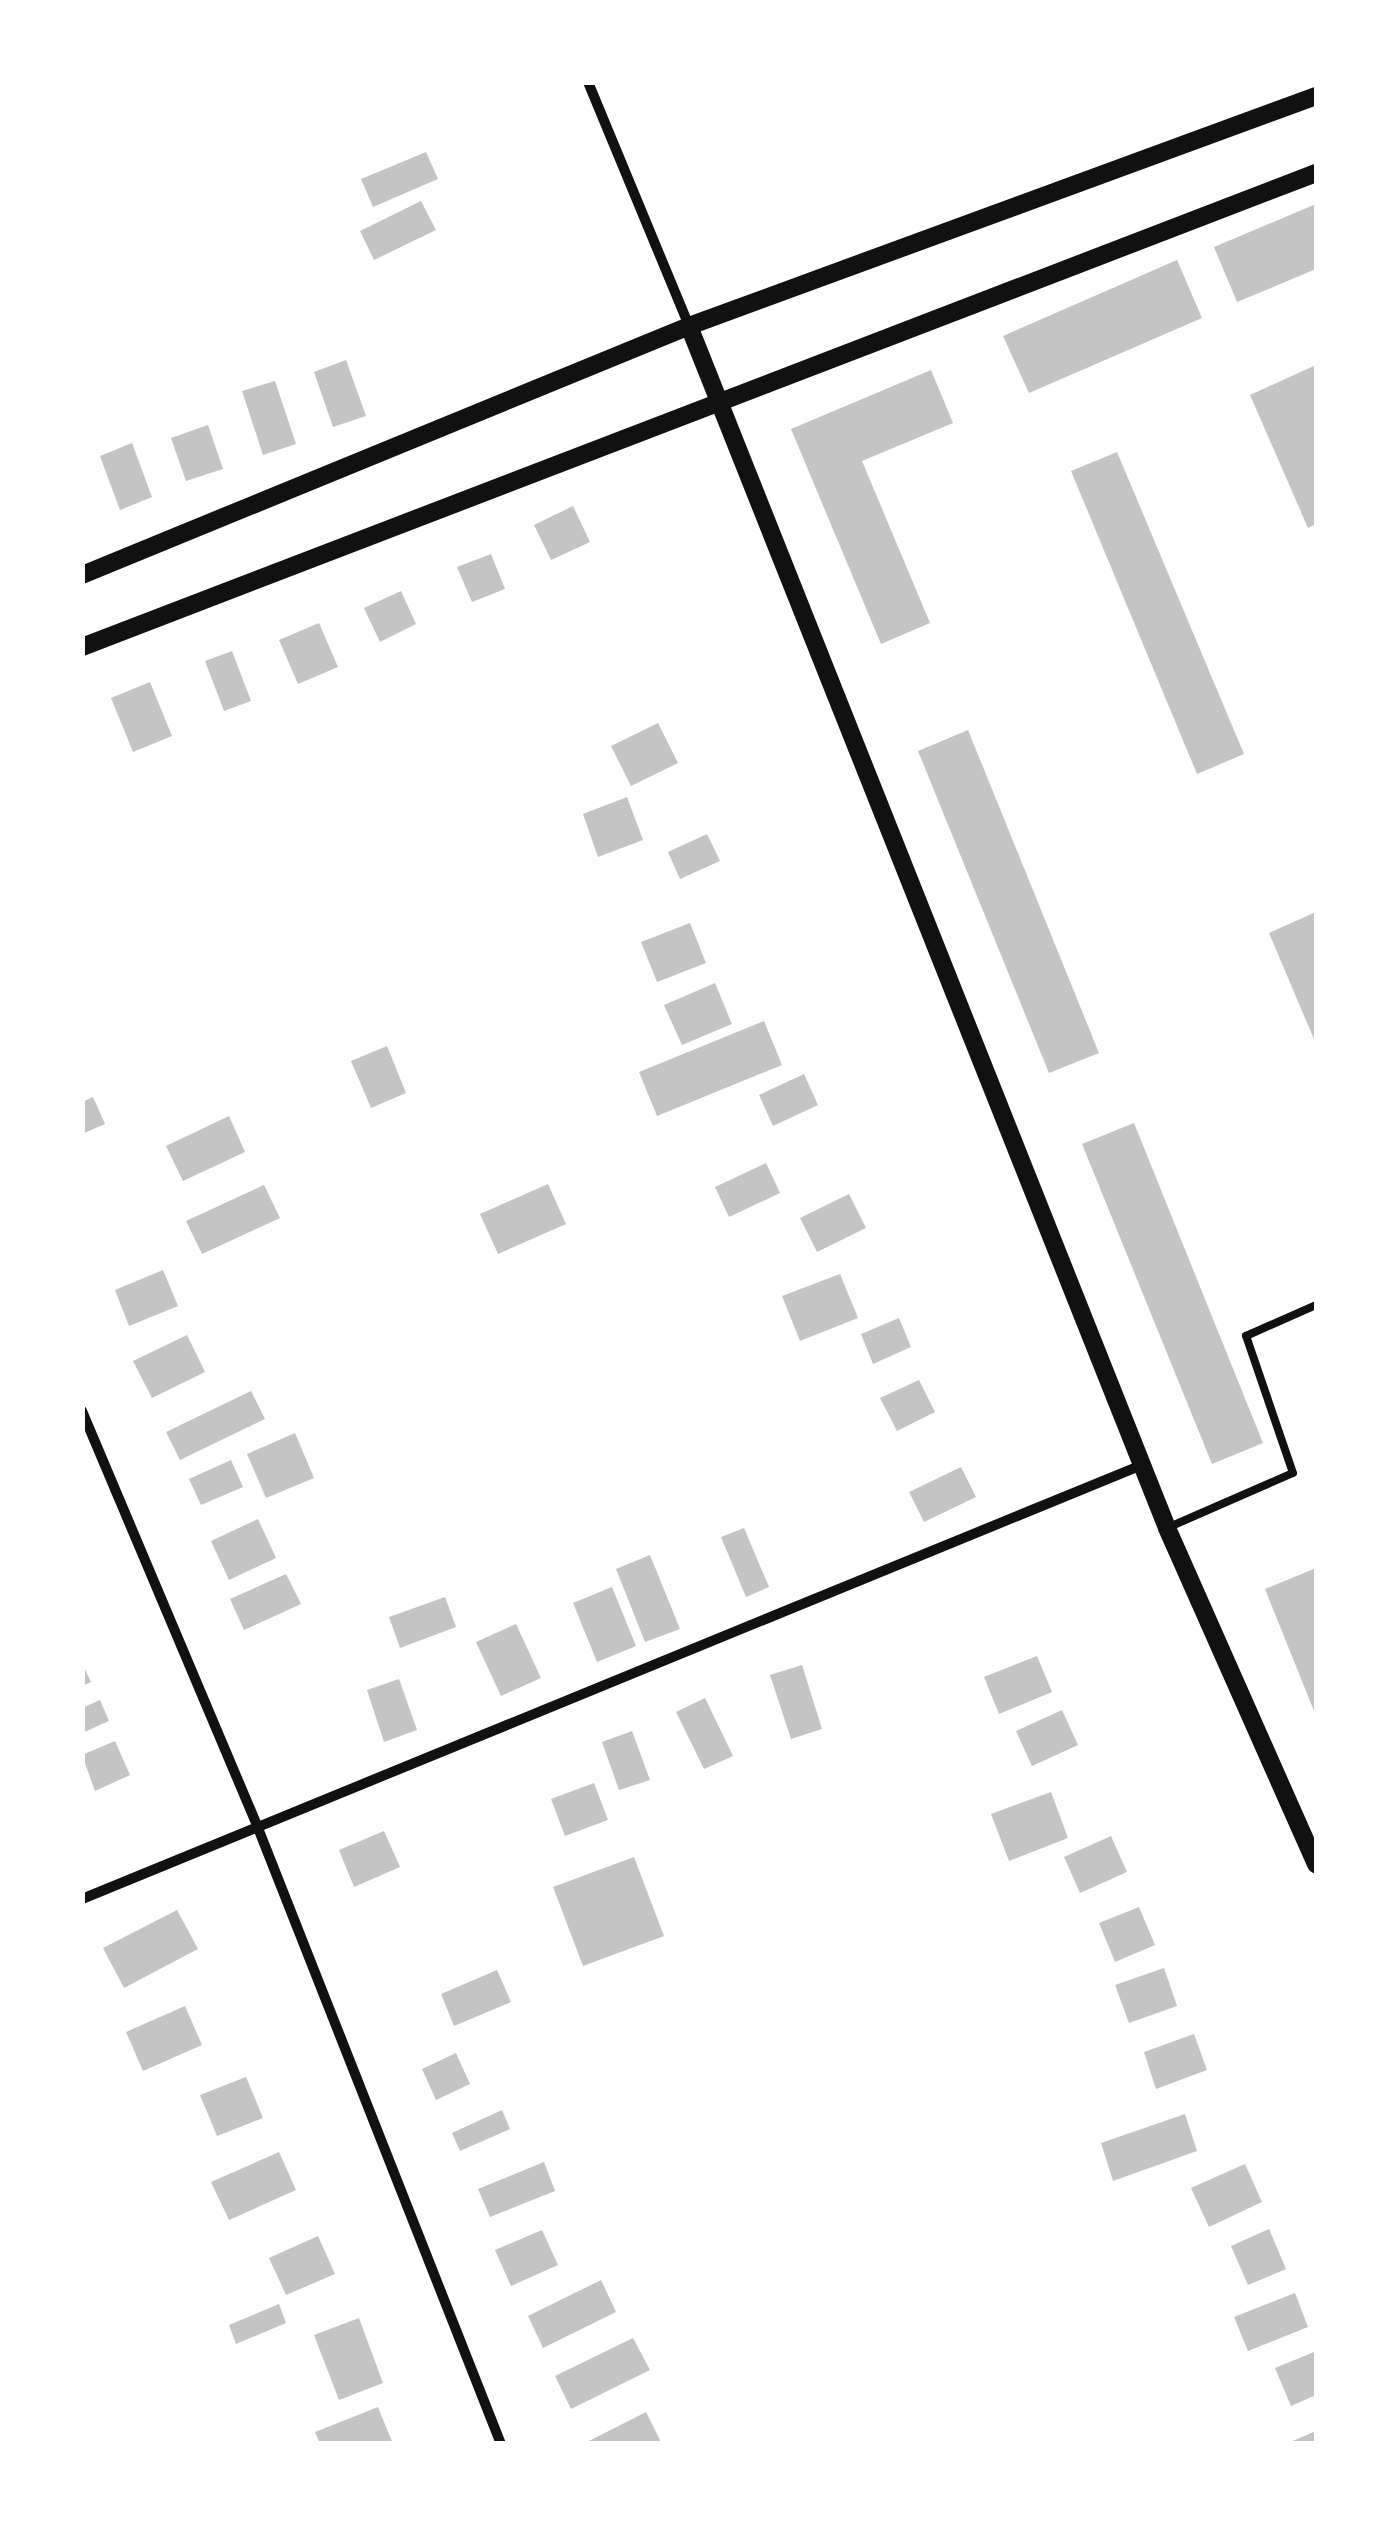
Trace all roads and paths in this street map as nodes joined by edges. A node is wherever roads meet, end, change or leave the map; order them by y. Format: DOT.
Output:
graph roads {
  1 [pos="588,82"];
  2 [pos="1316,96"];
  3 [pos="1316,173"];
  4 [pos="689,326"];
  5 [pos="717,398"];
  6 [pos="82,575"];
  7 [pos="82,647"];
  8 [pos="1316,1306"];
  9 [pos="82,1411"];
  10 [pos="1142,1464"];
  11 [pos="1168,1528"];
  12 [pos="258,1828"];
  13 [pos="1316,1865"];
  14 [pos="82,1899"];
  15 [pos="501,2444"];
  1 -- 4 [label="street"];
  2 -- 4 [label="street"];
  3 -- 5 [label="street"];
  4 -- 5 [label="street"];
  4 -- 6 [label="street"];
  5 -- 7 [label="street"];
  5 -- 10 [label="street"];
  8 -- 11 [label="lane"];
  9 -- 12 [label="street"];
  10 -- 11 [label="street"];
  10 -- 12 [label="street"];
  11 -- 13 [label="street"];
  12 -- 14 [label="street"];
  12 -- 15 [label="street"];
}
